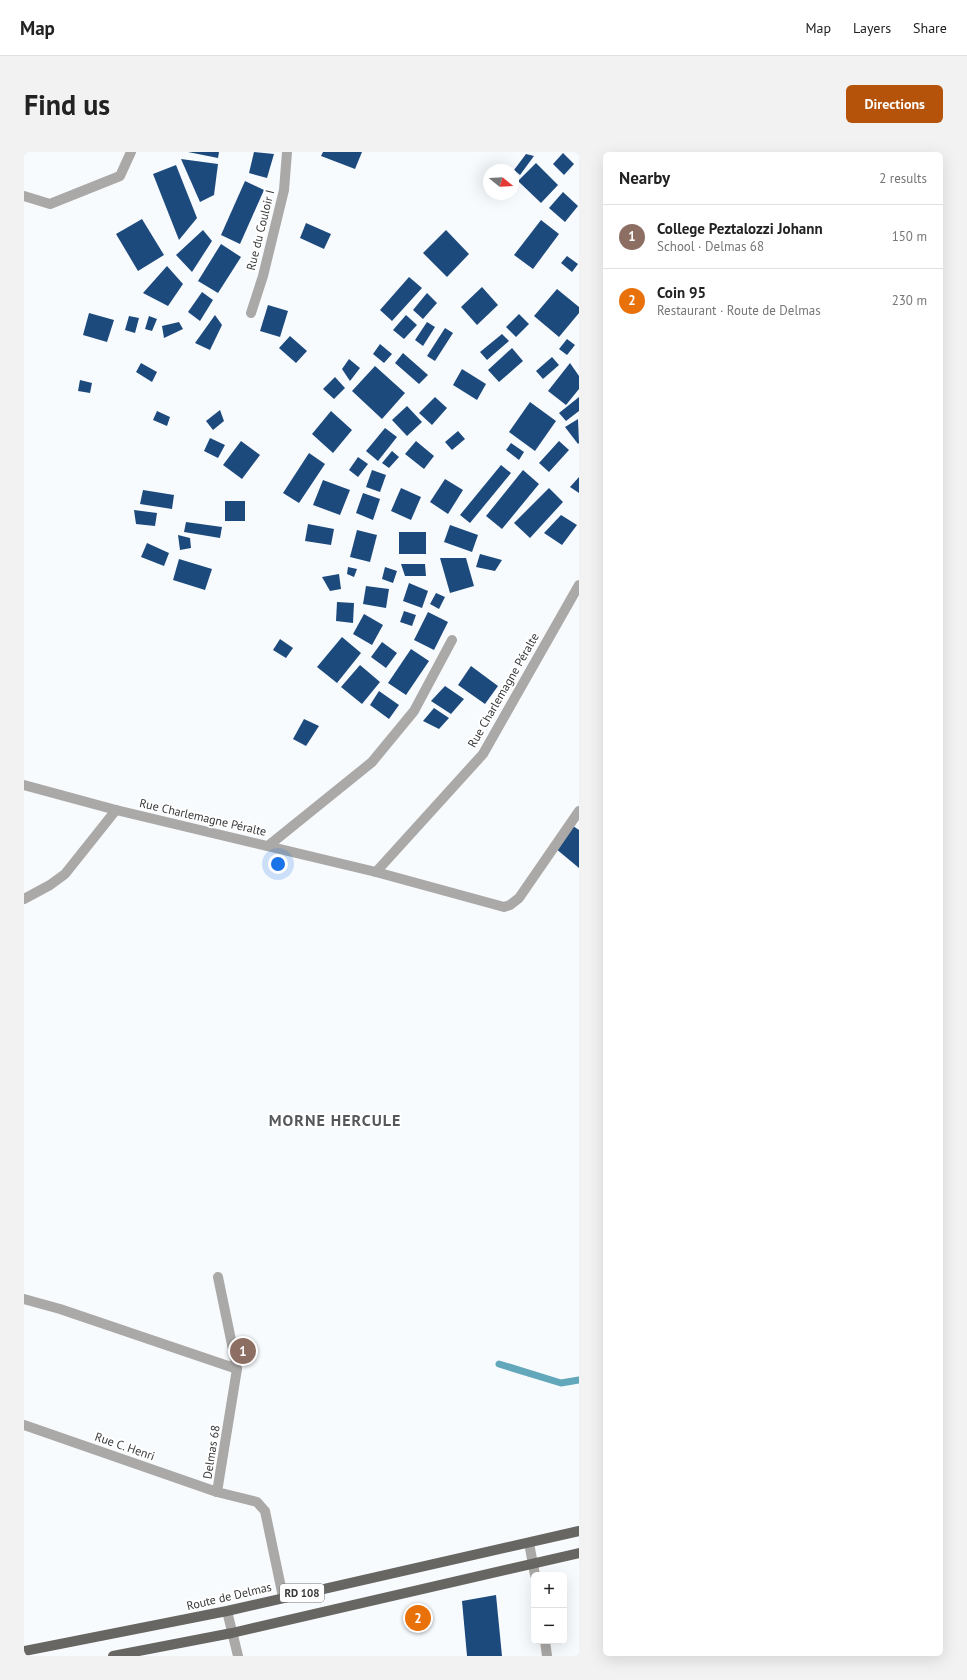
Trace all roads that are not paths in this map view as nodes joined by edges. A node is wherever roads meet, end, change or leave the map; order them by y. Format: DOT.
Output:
graph roads {
  1 [pos="131,152"];
  2 [pos="287,152"];
  3 [pos="24,196"];
  4 [pos="251,313"];
  5 [pos="579,585"];
  6 [pos="452,640"];
  7 [pos="24,785"];
  8 [pos="116,810"];
  9 [pos="579,811"];
  10 [pos="268,846"];
  11 [pos="376,872"];
  12 [pos="24,899"];
  13 [pos="218,1277"];
  14 [pos="24,1299"];
  15 [pos="237,1369"];
  16 [pos="24,1425"];
  17 [pos="217,1492"];
  18 [pos="579,1531"];
  19 [pos="529,1543"];
  20 [pos="579,1553"];
  21 [pos="533,1564"];
  22 [pos="534,1572"];
  23 [pos="284,1597"];
  24 [pos="227,1611"];
  25 [pos="232,1633"];
  26 [pos="545,1644"];
  27 [pos="24,1651"];
  28 [pos="113,1656"];
  29 [pos="238,1656"];
  30 [pos="547,1656"];
  1 -- 3 [label="street"];
  2 -- 4 [label="street, Rue du Couloir I"];
  5 -- 11 [label="street, Rue Charlemagne Péralte"];
  6 -- 10 [label="street"];
  7 -- 8 [label="street, Rue Charlemagne Péralte"];
  8 -- 10 [label="street, Rue Charlemagne Péralte"];
  8 -- 12 [label="street"];
  9 -- 11 [label="street, Rue Charlemagne Péralte"];
  10 -- 11 [label="street, Rue Charlemagne Péralte"];
  13 -- 15 [label="street, Delmas 68"];
  14 -- 15 [label="street"];
  15 -- 17 [label="street, Delmas 68"];
  16 -- 17 [label="street, Rue C. Henri"];
  17 -- 23 [label="street, Delmas 68"];
  18 -- 19 [label="main road, Route de Delmas / RD 108"];
  19 -- 21 [label="street"];
  19 -- 23 [label="main road, Route de Delmas / RD 108"];
  20 -- 21 [label="main road, RD 108"];
  21 -- 22 [label="street"];
  21 -- 25 [label="main road, RD 108"];
  23 -- 24 [label="main road, Route de Delmas / RD 108"];
  24 -- 25 [label="street"];
  24 -- 27 [label="main road, Route de Delmas / RD 108"];
  25 -- 28 [label="main road, RD 108"];
  25 -- 29 [label="street"];
  26 -- 30 [label="street"];
}
